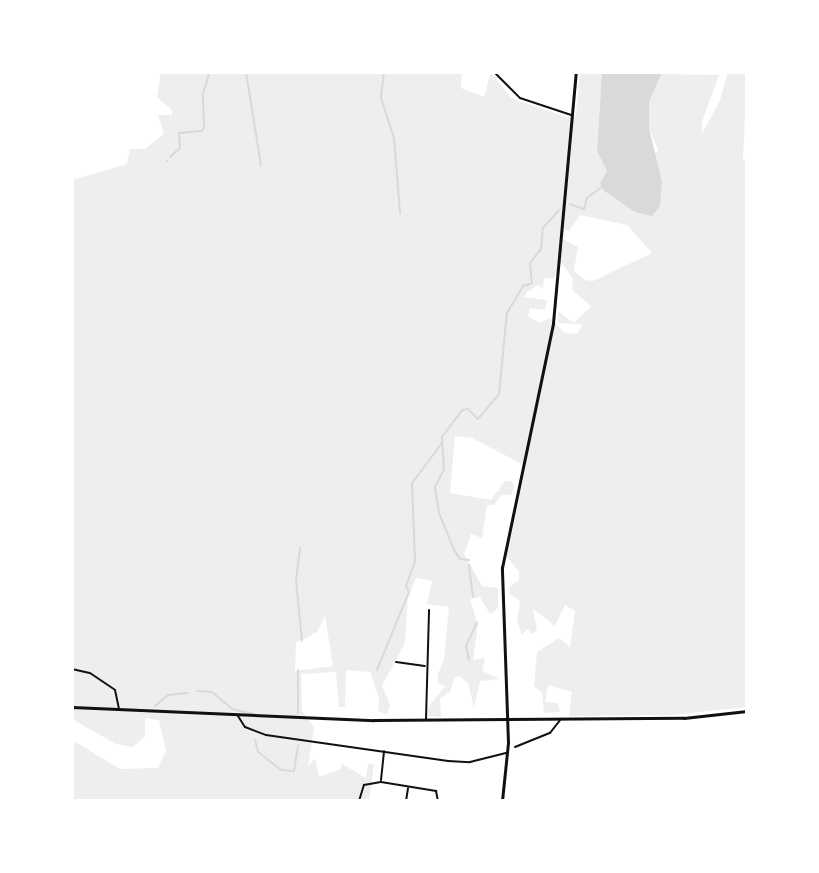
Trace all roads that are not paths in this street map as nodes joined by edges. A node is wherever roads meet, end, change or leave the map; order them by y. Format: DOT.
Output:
graph roads {
  1 [pos="494,72"];
  2 [pos="576,72"];
  3 [pos="572,115"];
  4 [pos="429,610"];
  5 [pos="396,662"];
  6 [pos="426,666"];
  7 [pos="72,669"];
  8 [pos="72,706"];
  9 [pos="118,709"];
  10 [pos="747,710"];
  11 [pos="238,716"];
  12 [pos="561,719"];
  13 [pos="426,720"];
  14 [pos="507,720"];
  15 [pos="515,747"];
  16 [pos="385,750"];
  17 [pos="508,752"];
  18 [pos="381,782"];
  19 [pos="408,787"];
  20 [pos="359,801"];
  21 [pos="406,801"];
  22 [pos="438,801"];
  23 [pos="502,801"];
  1 -- 3 [label="street"];
  2 -- 3 [label="main road"];
  3 -- 14 [label="main road"];
  4 -- 6 [label="street"];
  5 -- 6 [label="street"];
  6 -- 13 [label="street"];
  7 -- 9 [label="street"];
  8 -- 9 [label="main road"];
  9 -- 11 [label="main road"];
  10 -- 12 [label="main road"];
  11 -- 13 [label="main road"];
  11 -- 16 [label="street"];
  12 -- 14 [label="main road"];
  12 -- 15 [label="street"];
  13 -- 14 [label="main road"];
  14 -- 17 [label="main road"];
  16 -- 17 [label="street"];
  16 -- 18 [label="street"];
  17 -- 23 [label="main road"];
  18 -- 19 [label="street"];
  18 -- 20 [label="street"];
  19 -- 21 [label="street"];
  19 -- 22 [label="street"];
}
